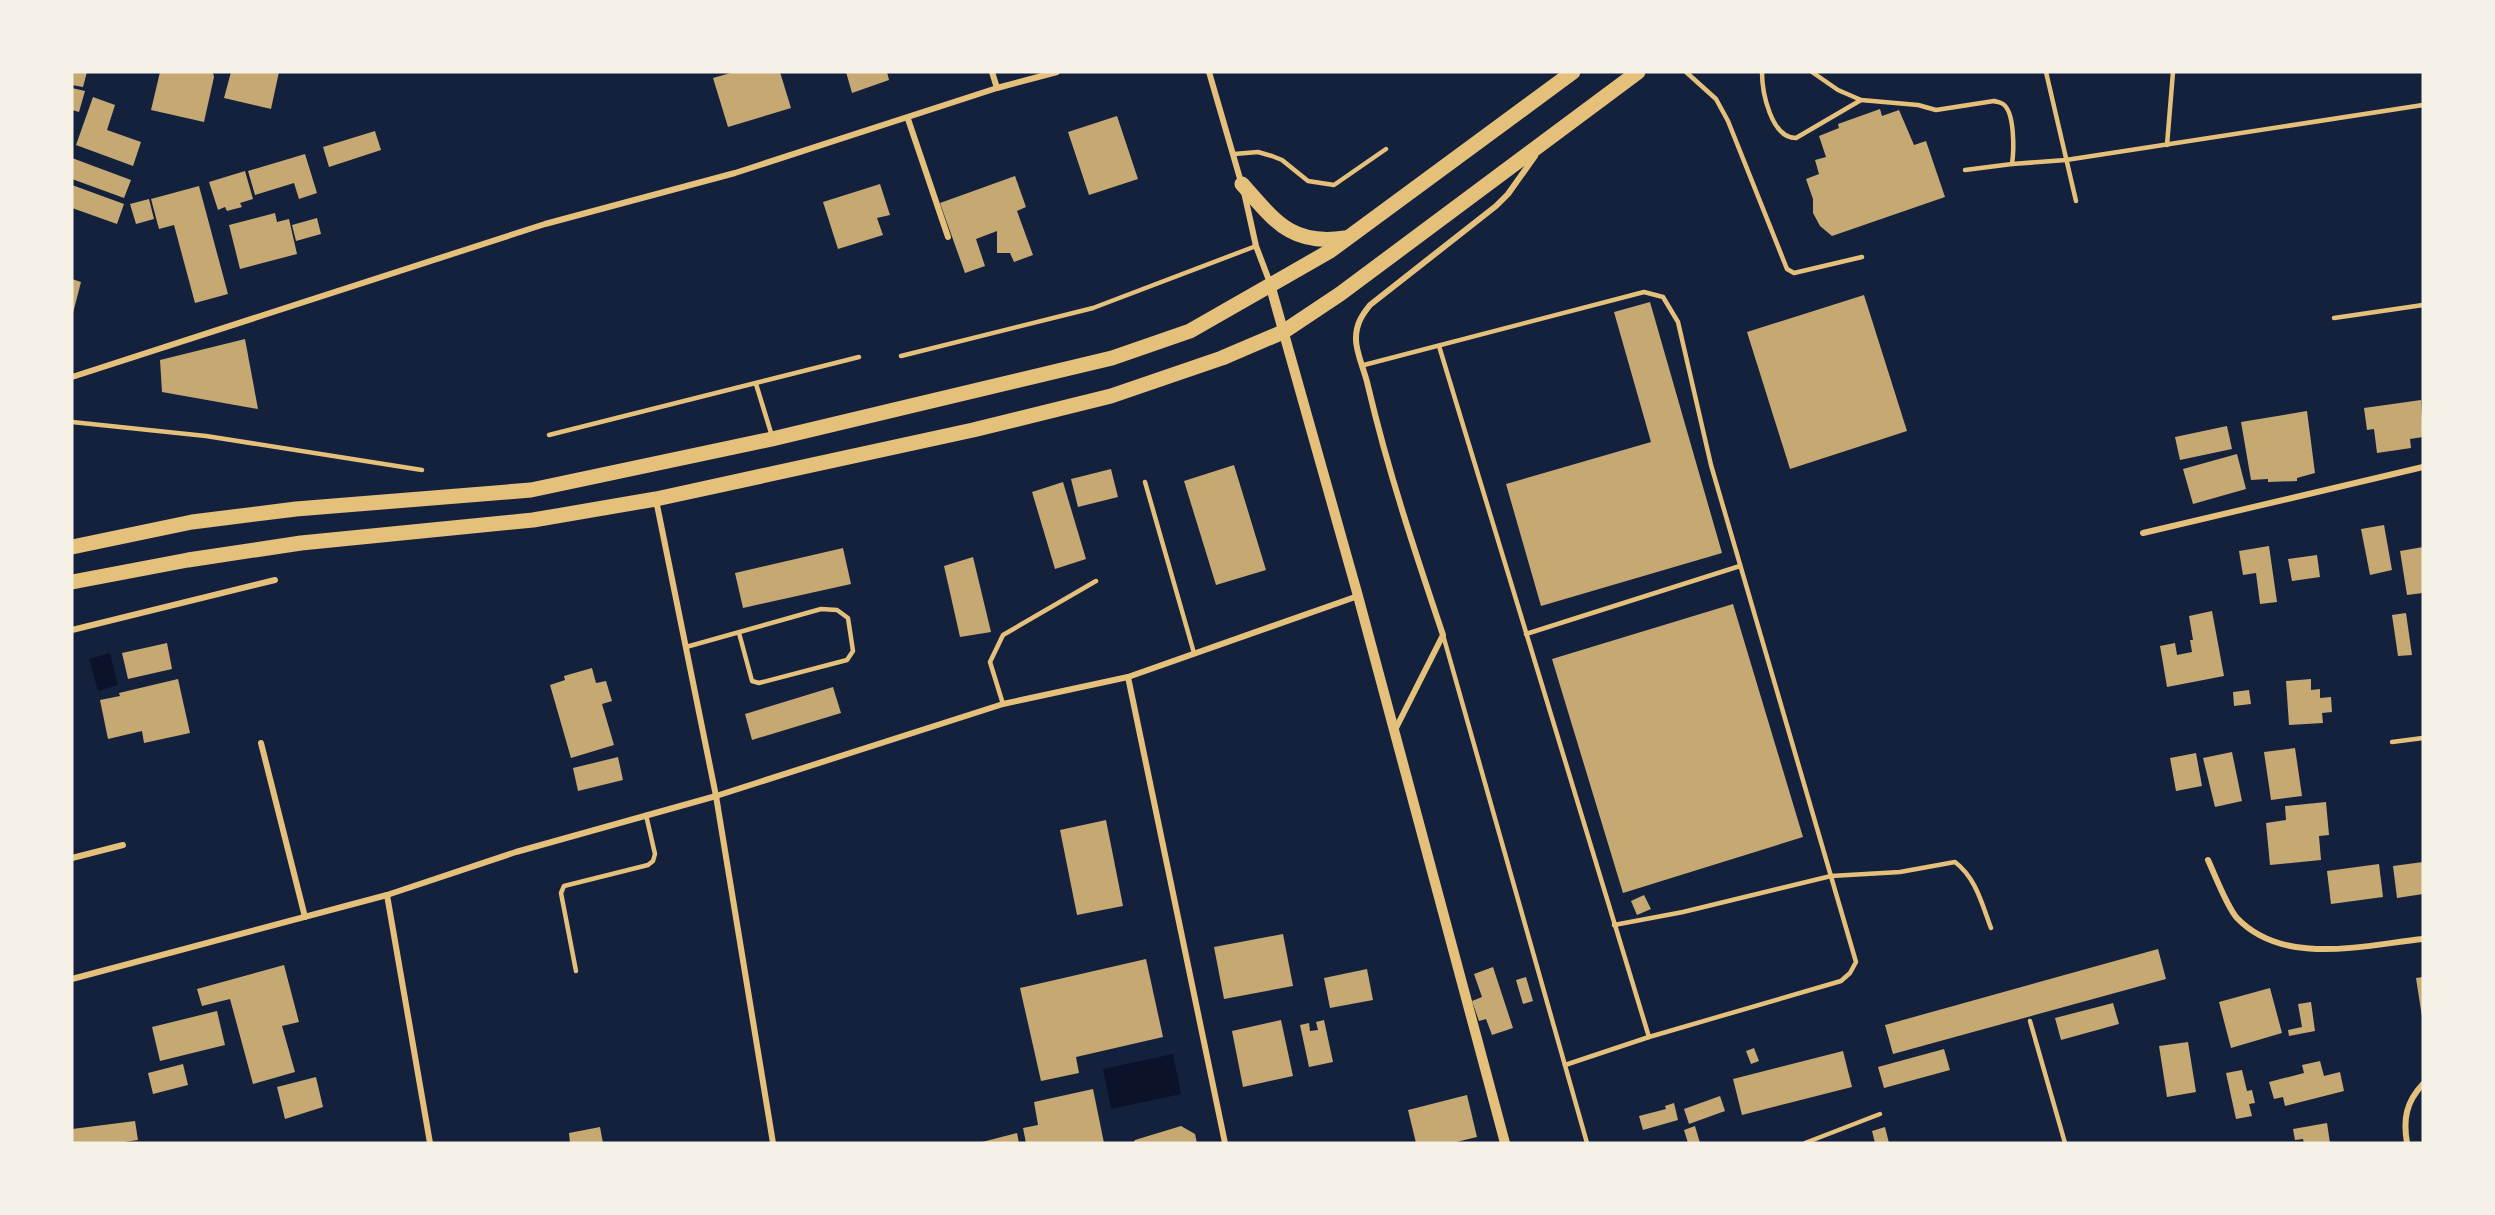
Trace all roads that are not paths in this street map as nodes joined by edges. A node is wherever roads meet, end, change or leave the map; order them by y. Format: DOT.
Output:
graph roads {
  1 [pos="992,72"];
  2 [pos="1057,72"];
  3 [pos="1209,72"];
  4 [pos="1573,72"];
  5 [pos="1638,72"];
  6 [pos="1686,72"];
  7 [pos="1762,72"];
  8 [pos="1812,72"];
  9 [pos="2046,72"];
  10 [pos="2173,72"];
  11 [pos="998,88"];
  12 [pos="1861,100"];
  13 [pos="2423,105"];
  14 [pos="908,119"];
  15 [pos="1545,141"];
  16 [pos="2166,145"];
  17 [pos="1386,149"];
  18 [pos="1234,154"];
  19 [pos="2066,160"];
  20 [pos="2013,164"];
  21 [pos="1965,170"];
  22 [pos="1242,184"];
  23 [pos="2076,201"];
  24 [pos="948,237"];
  25 [pos="1348,237"];
  26 [pos="1256,246"];
  27 [pos="1862,257"];
  28 [pos="1270,284"];
  29 [pos="2423,305"];
  30 [pos="2334,318"];
  31 [pos="1283,332"];
  32 [pos="1439,346"];
  33 [pos="901,356"];
  34 [pos="859,357"];
  35 [pos="1364,365"];
  36 [pos="72,377"];
  37 [pos="756,384"];
  38 [pos="72,422"];
  39 [pos="549,435"];
  40 [pos="772,439"];
  41 [pos="2423,467"];
  42 [pos="422,470"];
  43 [pos="1145,482"];
  44 [pos="656,500"];
  45 [pos="2144,533"];
  46 [pos="72,547"];
  47 [pos="1740,566"];
  48 [pos="275,580"];
  49 [pos="1096,581"];
  50 [pos="72,582"];
  51 [pos="1358,596"];
  52 [pos="72,630"];
  53 [pos="739,633"];
  54 [pos="1526,634"];
  55 [pos="1443,635"];
  56 [pos="686,647"];
  57 [pos="1194,653"];
  58 [pos="1128,677"];
  59 [pos="1003,704"];
  60 [pos="1394,733"];
  61 [pos="2423,738"];
  62 [pos="2392,742"];
  63 [pos="261,743"];
  64 [pos="716,796"];
  65 [pos="646,815"];
  66 [pos="123,845"];
  67 [pos="72,858"];
  68 [pos="2208,860"];
  69 [pos="1831,876"];
  70 [pos="387,895"];
  71 [pos="304,917"];
  72 [pos="1614,925"];
  73 [pos="1992,928"];
  74 [pos="2423,939"];
  75 [pos="576,971"];
  76 [pos="72,979"];
  77 [pos="2030,1021"];
  78 [pos="1649,1037"];
  79 [pos="1565,1065"];
  80 [pos="2423,1084"];
  81 [pos="1880,1114"];
  82 [pos="430,1143"];
  83 [pos="773,1143"];
  84 [pos="1225,1143"];
  85 [pos="1505,1143"];
  86 [pos="1587,1143"];
  87 [pos="1805,1143"];
  88 [pos="2066,1143"];
  89 [pos="2407,1143"];
  1 -- 11 [label="street"];
  2 -- 11 [label="street"];
  3 -- 18 [label="street"];
  4 -- 25 [label="main road"];
  5 -- 15 [label="main road"];
  6 -- 27 [label="lane"];
  7 -- 12 [label="lane"];
  8 -- 12 [label="lane"];
  9 -- 19 [label="lane"];
  10 -- 16 [label="lane"];
  11 -- 14 [label="street"];
  12 -- 20 [label="lane"];
  13 -- 16 [label="lane"];
  14 -- 24 [label="street"];
  14 -- 36 [label="street"];
  15 -- 31 [label="main road"];
  15 -- 35 [label="street"];
  16 -- 19 [label="lane"];
  17 -- 18 [label="lane"];
  18 -- 22 [label="street"];
  19 -- 20 [label="lane"];
  19 -- 23 [label="lane"];
  20 -- 21 [label="lane"];
  22 -- 25 [label="main road"];
  22 -- 26 [label="street"];
  25 -- 28 [label="main road"];
  26 -- 28 [label="street"];
  26 -- 33 [label="lane"];
  28 -- 31 [label="street"];
  28 -- 40 [label="main road"];
  29 -- 30 [label="lane"];
  31 -- 44 [label="main road"];
  31 -- 51 [label="street"];
  32 -- 35 [label="lane"];
  32 -- 47 [label="lane"];
  32 -- 54 [label="lane"];
  34 -- 37 [label="lane"];
  35 -- 55 [label="street"];
  37 -- 39 [label="lane"];
  37 -- 40 [label="lane"];
  38 -- 42 [label="lane"];
  40 -- 46 [label="main road"];
  41 -- 45 [label="street"];
  43 -- 57 [label="lane"];
  44 -- 50 [label="main road"];
  44 -- 56 [label="street"];
  47 -- 54 [label="lane"];
  47 -- 69 [label="lane"];
  48 -- 52 [label="street"];
  49 -- 59 [label="lane"];
  51 -- 57 [label="street"];
  51 -- 60 [label="street"];
  53 -- 53 [label="lane"];
  53 -- 56 [label="lane"];
  54 -- 72 [label="lane"];
  55 -- 60 [label="street"];
  55 -- 79 [label="lane"];
  56 -- 64 [label="street"];
  57 -- 58 [label="street"];
  58 -- 59 [label="street"];
  58 -- 84 [label="street"];
  59 -- 64 [label="street"];
  60 -- 85 [label="street"];
  61 -- 62 [label="lane"];
  63 -- 71 [label="street"];
  64 -- 65 [label="street"];
  64 -- 83 [label="street"];
  65 -- 70 [label="street"];
  65 -- 75 [label="lane"];
  66 -- 67 [label="street"];
  68 -- 74 [label="street"];
  69 -- 72 [label="lane"];
  69 -- 73 [label="lane"];
  69 -- 78 [label="lane"];
  70 -- 71 [label="street"];
  70 -- 82 [label="street"];
  71 -- 76 [label="street"];
  72 -- 78 [label="lane"];
  77 -- 88 [label="lane"];
  78 -- 79 [label="lane"];
  79 -- 86 [label="lane"];
  80 -- 89 [label="street"];
  81 -- 87 [label="lane"];
}
